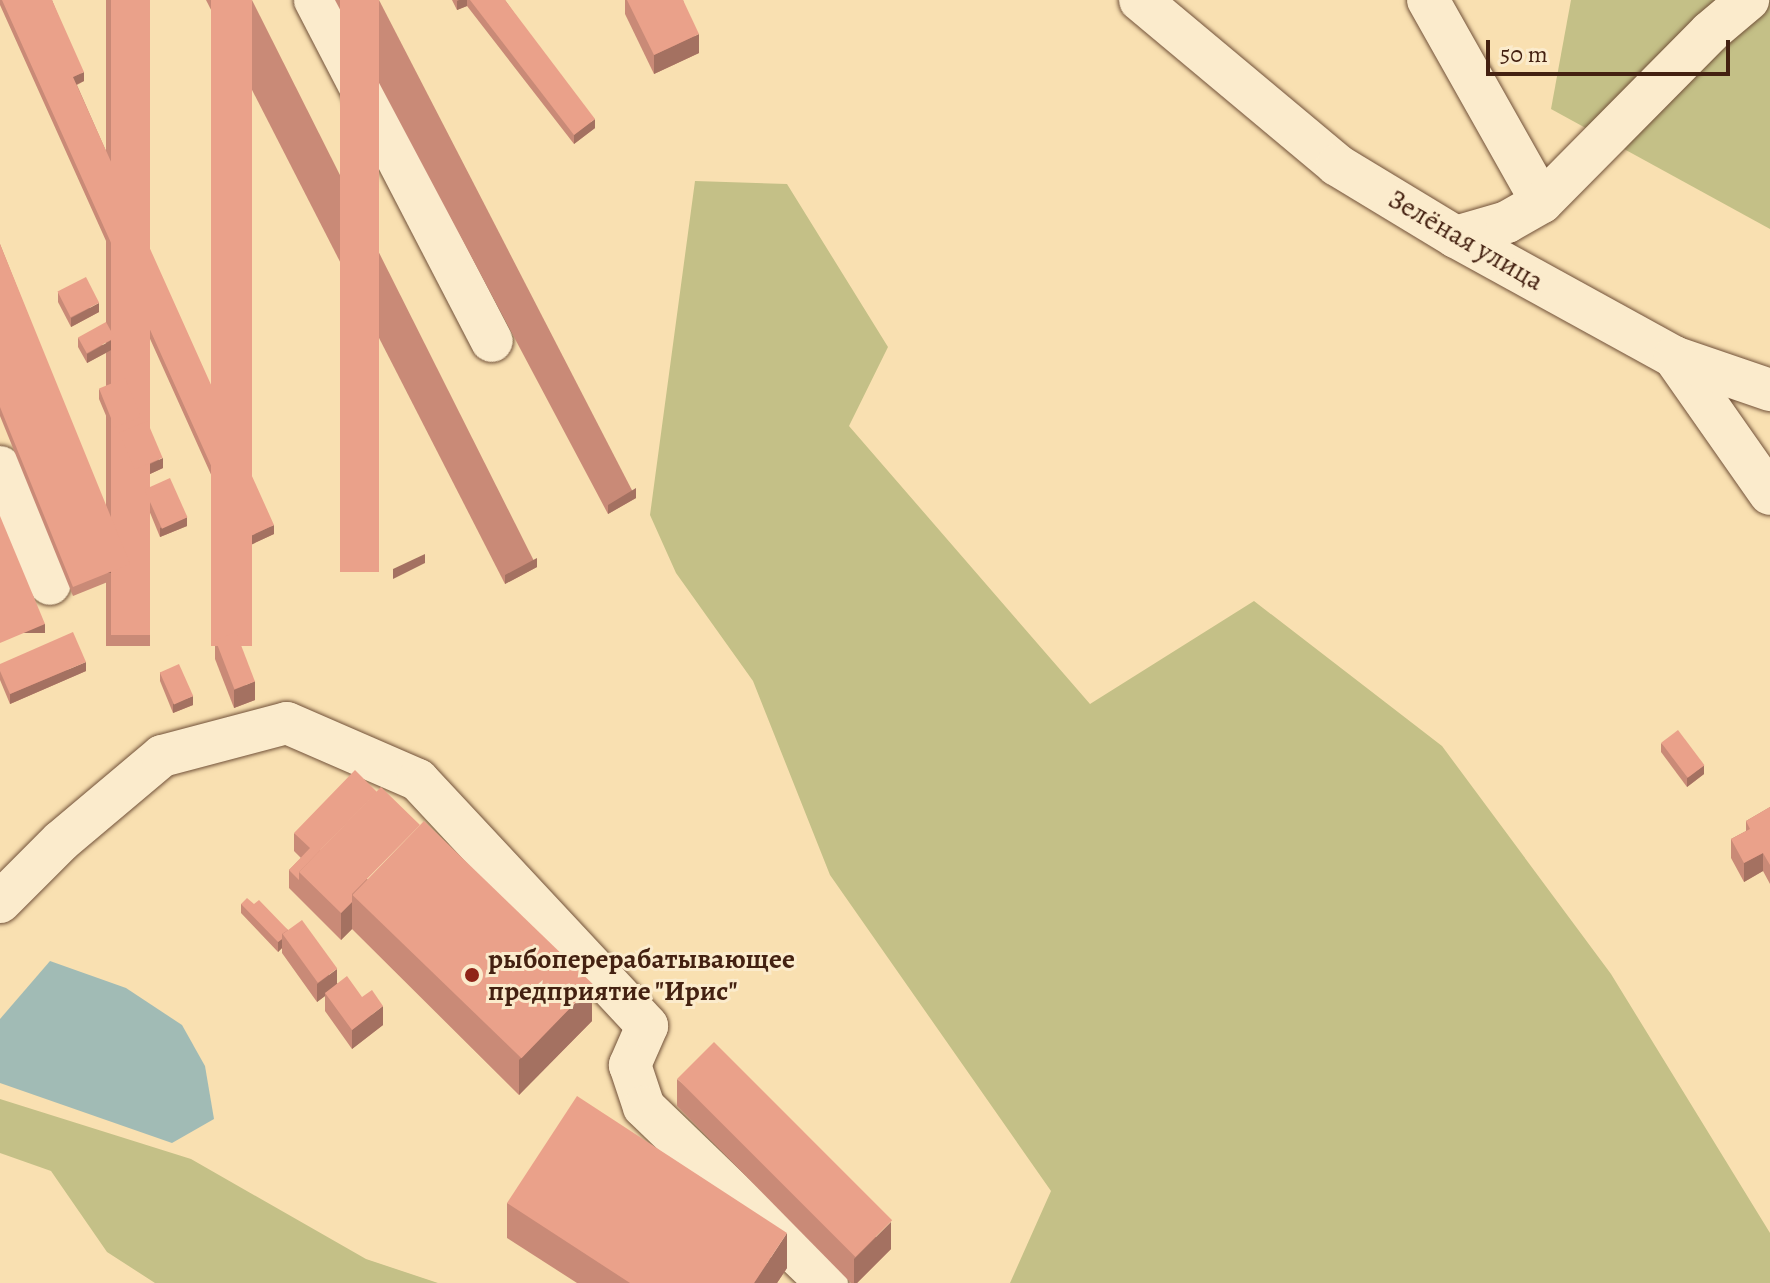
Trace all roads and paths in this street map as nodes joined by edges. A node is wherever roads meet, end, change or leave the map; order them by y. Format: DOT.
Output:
graph roads {
  1 [pos="315,0"];
  2 [pos="1140,0"];
  3 [pos="1428,0"];
  4 [pos="1748,0"];
  5 [pos="1542,202"];
  6 [pos="1456,237"];
  7 [pos="492,341"];
  8 [pos="1674,357"];
  9 [pos="1770,390"];
  10 [pos="0,467"];
  11 [pos="1770,494"];
  12 [pos="50,584"];
  13 [pos="0,902"];
  14 [pos="827,1283"];
  1 -- 7 [label="street"];
  2 -- 6 [label="street, Зелёная улица"];
  3 -- 5 [label="street"];
  4 -- 5 [label="street"];
  5 -- 6 [label="street"];
  6 -- 8 [label="street, Зелёная улица"];
  8 -- 9 [label="street"];
  8 -- 11 [label="street, Зелёная улица"];
  10 -- 12 [label="street"];
  13 -- 14 [label="street"];
}
